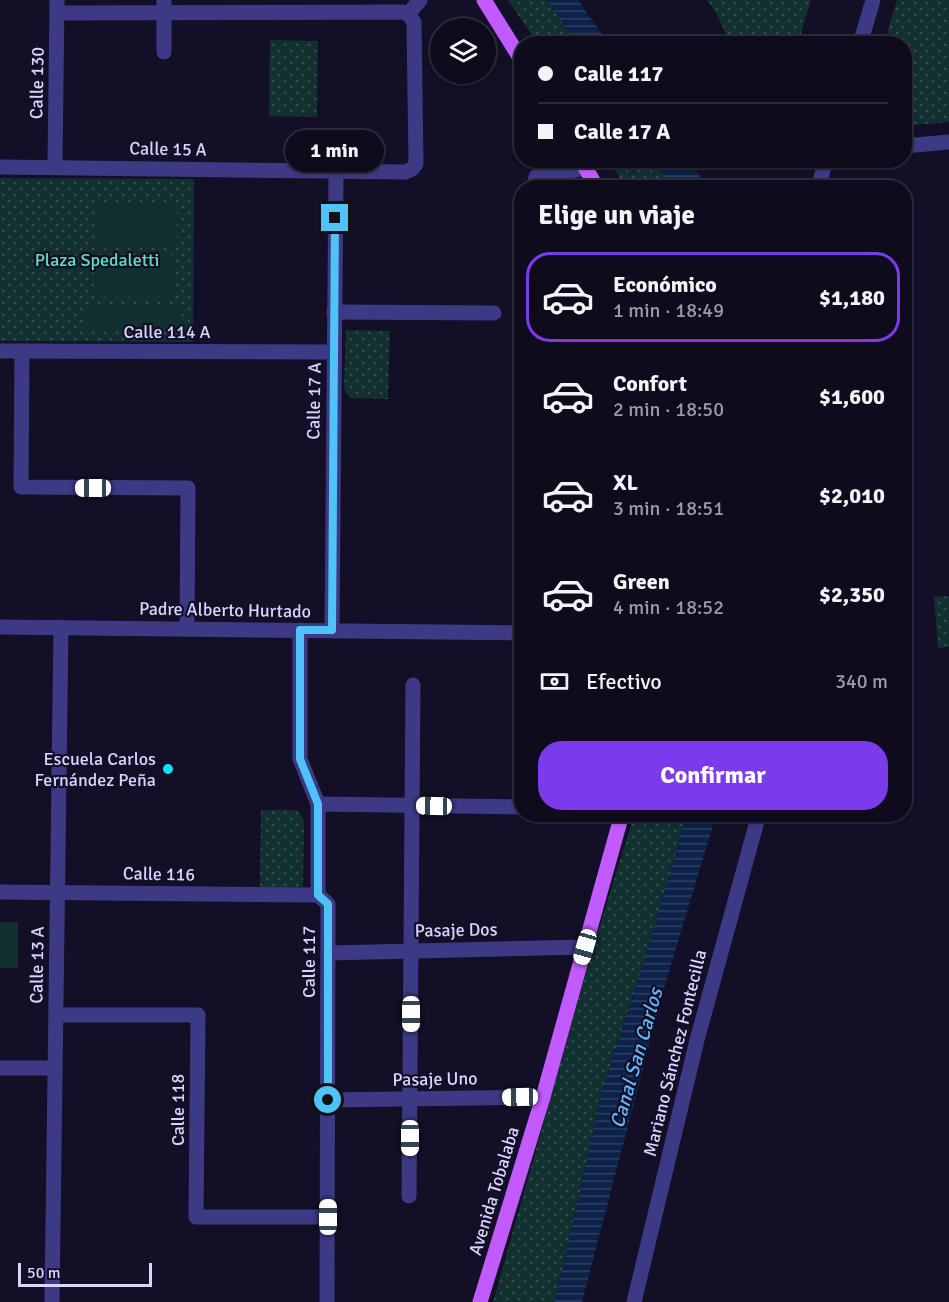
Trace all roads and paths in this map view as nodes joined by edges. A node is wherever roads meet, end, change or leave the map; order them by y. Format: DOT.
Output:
graph roads {
  1 [pos="420,0"];
  2 [pos="484,0"];
  3 [pos="873,0"];
  4 [pos="57,6"];
  5 [pos="164,7"];
  6 [pos="408,14"];
  7 [pos="862,36"];
  8 [pos="514,48"];
  9 [pos="164,52"];
  10 [pos="949,142"];
  11 [pos="912,145"];
  12 [pos="0,167"];
  13 [pos="55,167"];
  14 [pos="569,168"];
  15 [pos="336,171"];
  16 [pos="536,180"];
  17 [pos="334,312"];
  18 [pos="494,313"];
  19 [pos="0,351"];
  20 [pos="22,351"];
  21 [pos="334,352"];
  22 [pos="0,627"];
  23 [pos="61,627"];
  24 [pos="187,629"];
  25 [pos="300,630"];
  26 [pos="332,630"];
  27 [pos="514,633"];
  28 [pos="413,685"];
  29 [pos="318,804"];
  30 [pos="412,805"];
  31 [pos="514,807"];
  32 [pos="620,822"];
  33 [pos="757,822"];
  34 [pos="0,892"];
  35 [pos="57,893"];
  36 [pos="318,895"];
  37 [pos="585,947"];
  38 [pos="411,950"];
  39 [pos="329,952"];
  40 [pos="56,1015"];
  41 [pos="0,1068"];
  42 [pos="55,1068"];
  43 [pos="543,1097"];
  44 [pos="410,1099"];
  45 [pos="328,1100"];
  46 [pos="410,1197"];
  47 [pos="328,1217"];
  48 [pos="52,1302"];
  49 [pos="327,1302"];
  50 [pos="480,1302"];
  51 [pos="634,1302"];
  1 -- 6 [label="street"];
  2 -- 8 [label="main road"];
  3 -- 7 [label="street"];
  4 -- 5 [label="street"];
  4 -- 13 [label="street, Calle 130"];
  5 -- 6 [label="street"];
  5 -- 9 [label="street"];
  6 -- 15 [label="street, Calle 15 A"];
  10 -- 11 [label="street"];
  12 -- 13 [label="street, Calle 15 A"];
  13 -- 15 [label="street, Calle 15 A"];
  14 -- 16 [label="street"];
  15 -- 17 [label="street, Calle 17 A"];
  17 -- 18 [label="street"];
  17 -- 21 [label="street, Calle 17 A"];
  19 -- 20 [label="street, Calle 114 A"];
  20 -- 21 [label="street, Calle 114 A"];
  20 -- 24 [label="street"];
  21 -- 26 [label="street, Calle 17 A"];
  22 -- 23 [label="street, Padre Alberto Hurtado"];
  23 -- 24 [label="street, Padre Alberto Hurtado"];
  23 -- 35 [label="street, Calle 13 A"];
  24 -- 25 [label="street, Padre Alberto Hurtado"];
  25 -- 26 [label="street, Padre Alberto Hurtado"];
  25 -- 29 [label="street, Calle 117"];
  26 -- 27 [label="street, Padre Alberto Hurtado"];
  28 -- 30 [label="street"];
  29 -- 30 [label="street"];
  29 -- 36 [label="street, Calle 117"];
  30 -- 31 [label="street"];
  30 -- 38 [label="street"];
  32 -- 37 [label="main road, Avenida Tobalaba"];
  33 -- 51 [label="street, Mariano Sánchez Fontecilla"];
  34 -- 35 [label="street, Calle 116"];
  35 -- 36 [label="street, Calle 116"];
  35 -- 40 [label="street, Calle 13 A"];
  36 -- 39 [label="street, Calle 117"];
  37 -- 38 [label="street, Pasaje Dos"];
  37 -- 43 [label="main road, Avenida Tobalaba"];
  38 -- 39 [label="street, Pasaje Dos"];
  38 -- 44 [label="street"];
  39 -- 45 [label="street, Calle 117"];
  40 -- 42 [label="street, Calle 13 A"];
  40 -- 47 [label="street, Calle 118"];
  41 -- 42 [label="street"];
  42 -- 48 [label="street, Calle 13 A"];
  43 -- 44 [label="street, Pasaje Uno"];
  43 -- 50 [label="main road, Avenida Tobalaba"];
  44 -- 45 [label="street, Pasaje Uno"];
  44 -- 46 [label="street"];
  45 -- 47 [label="street, Calle 117"];
  47 -- 49 [label="street, Calle 117"];
}
